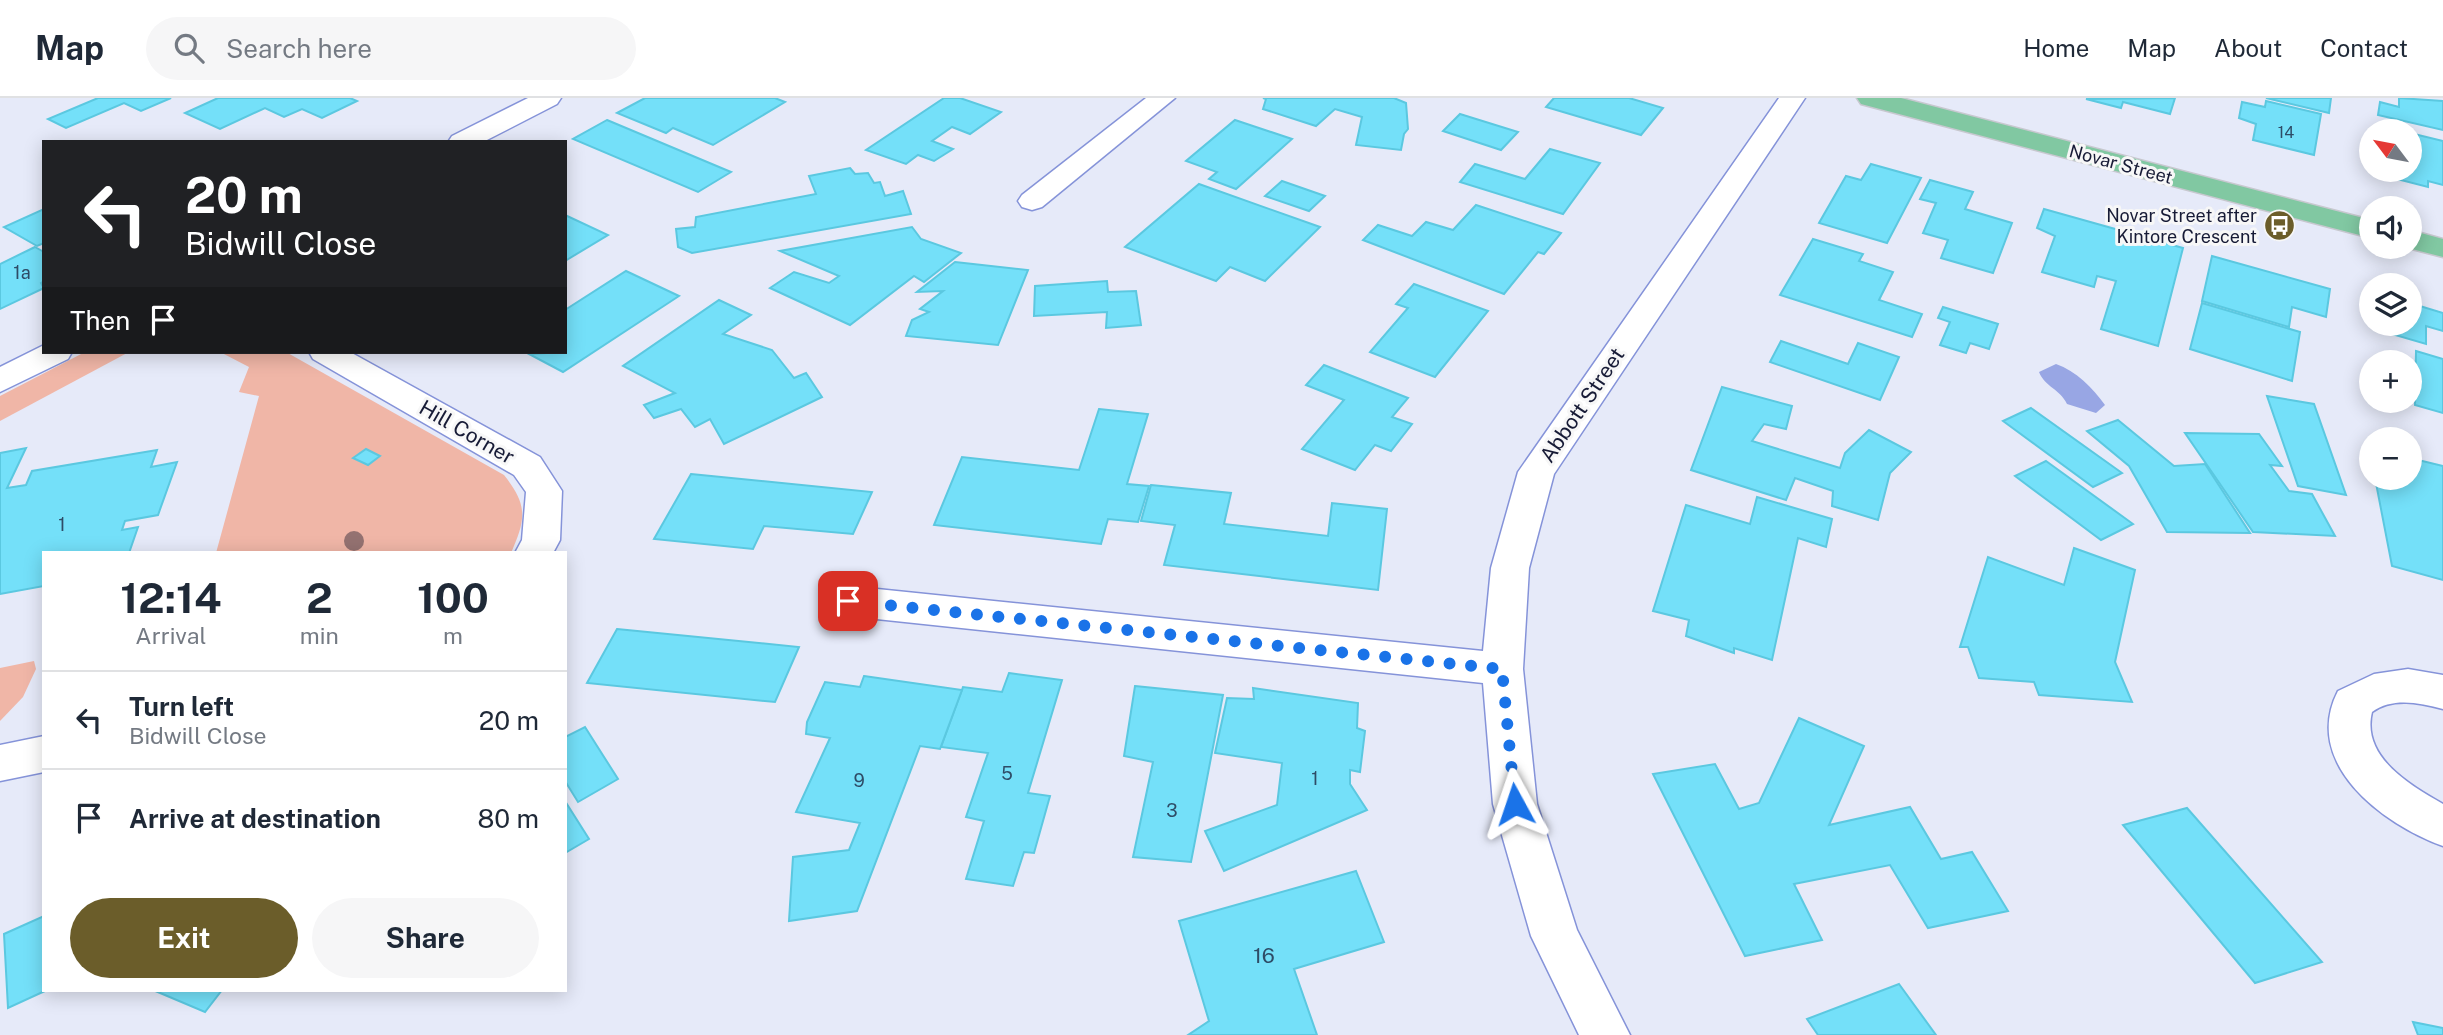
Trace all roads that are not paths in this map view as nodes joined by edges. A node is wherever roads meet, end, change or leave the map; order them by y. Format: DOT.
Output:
graph roads {
  1 [pos="548,98"];
  2 [pos="1162,98"];
  3 [pos="1792,98"];
  4 [pos="1870,98"];
  5 [pos="466,140"];
  6 [pos="1032,201"];
  7 [pos="2359,226"];
  8 [pos="2422,242"];
  9 [pos="2443,248"];
  10 [pos="52,354"];
  11 [pos="329,354"];
  12 [pos="0,381"];
  13 [pos="535,551"];
  14 [pos="848,601"];
  15 [pos="1502,669"];
  16 [pos="2443,692"];
  17 [pos="42,754"];
  18 [pos="0,763"];
  19 [pos="2443,826"];
  20 [pos="1605,1035"];
  1 -- 5 [label="street"];
  2 -- 6 [label="street"];
  3 -- 15 [label="street, Abbott Street"];
  4 -- 7 [label="main road, Novar Street"];
  8 -- 9 [label="main road"];
  10 -- 12 [label="street"];
  11 -- 13 [label="street, Hill Corner"];
  14 -- 15 [label="street"];
  15 -- 20 [label="street, Abbott Street"];
  16 -- 19 [label="street"];
  17 -- 18 [label="street"];
}
